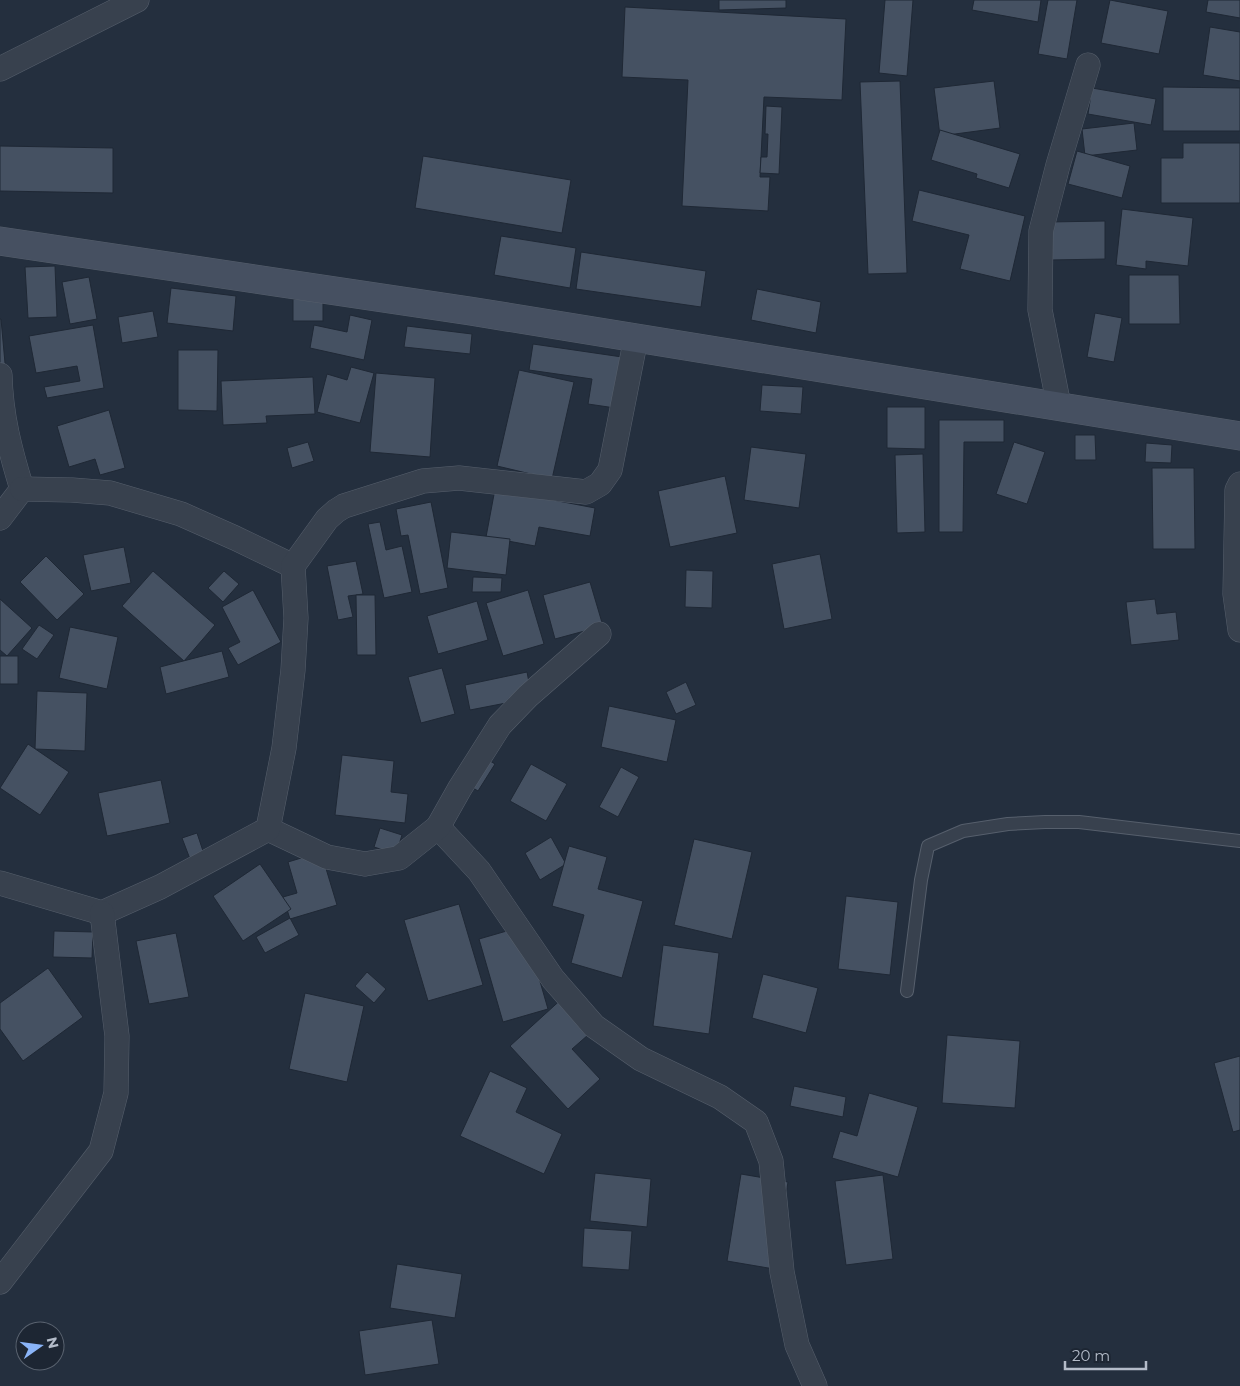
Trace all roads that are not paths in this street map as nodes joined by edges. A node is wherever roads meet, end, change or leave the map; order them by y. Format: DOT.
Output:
graph roads {
  1 [pos="137,0"];
  2 [pos="1088,65"];
  3 [pos="0,69"];
  4 [pos="0,241"];
  5 [pos="636,338"];
  6 [pos="0,376"];
  7 [pos="1059,406"];
  8 [pos="1240,436"];
  9 [pos="1240,484"];
  10 [pos="22,489"];
  11 [pos="0,518"];
  12 [pos="293,566"];
  13 [pos="1240,630"];
  14 [pos="599,634"];
  15 [pos="438,827"];
  16 [pos="268,828"];
  17 [pos="1240,841"];
  18 [pos="0,882"];
  19 [pos="102,913"];
  20 [pos="908,991"];
  21 [pos="0,1282"];
  22 [pos="815,1386"];
  1 -- 3 [label="street"];
  2 -- 7 [label="street"];
  4 -- 5 [label="street"];
  5 -- 7 [label="street"];
  5 -- 12 [label="street"];
  6 -- 10 [label="street"];
  7 -- 8 [label="street"];
  9 -- 13 [label="street"];
  10 -- 11 [label="street"];
  10 -- 12 [label="street"];
  12 -- 16 [label="street"];
  14 -- 15 [label="street"];
  15 -- 16 [label="street"];
  15 -- 22 [label="street"];
  16 -- 19 [label="street"];
  17 -- 20 [label="lane"];
  18 -- 19 [label="street"];
  19 -- 21 [label="street"];
}
